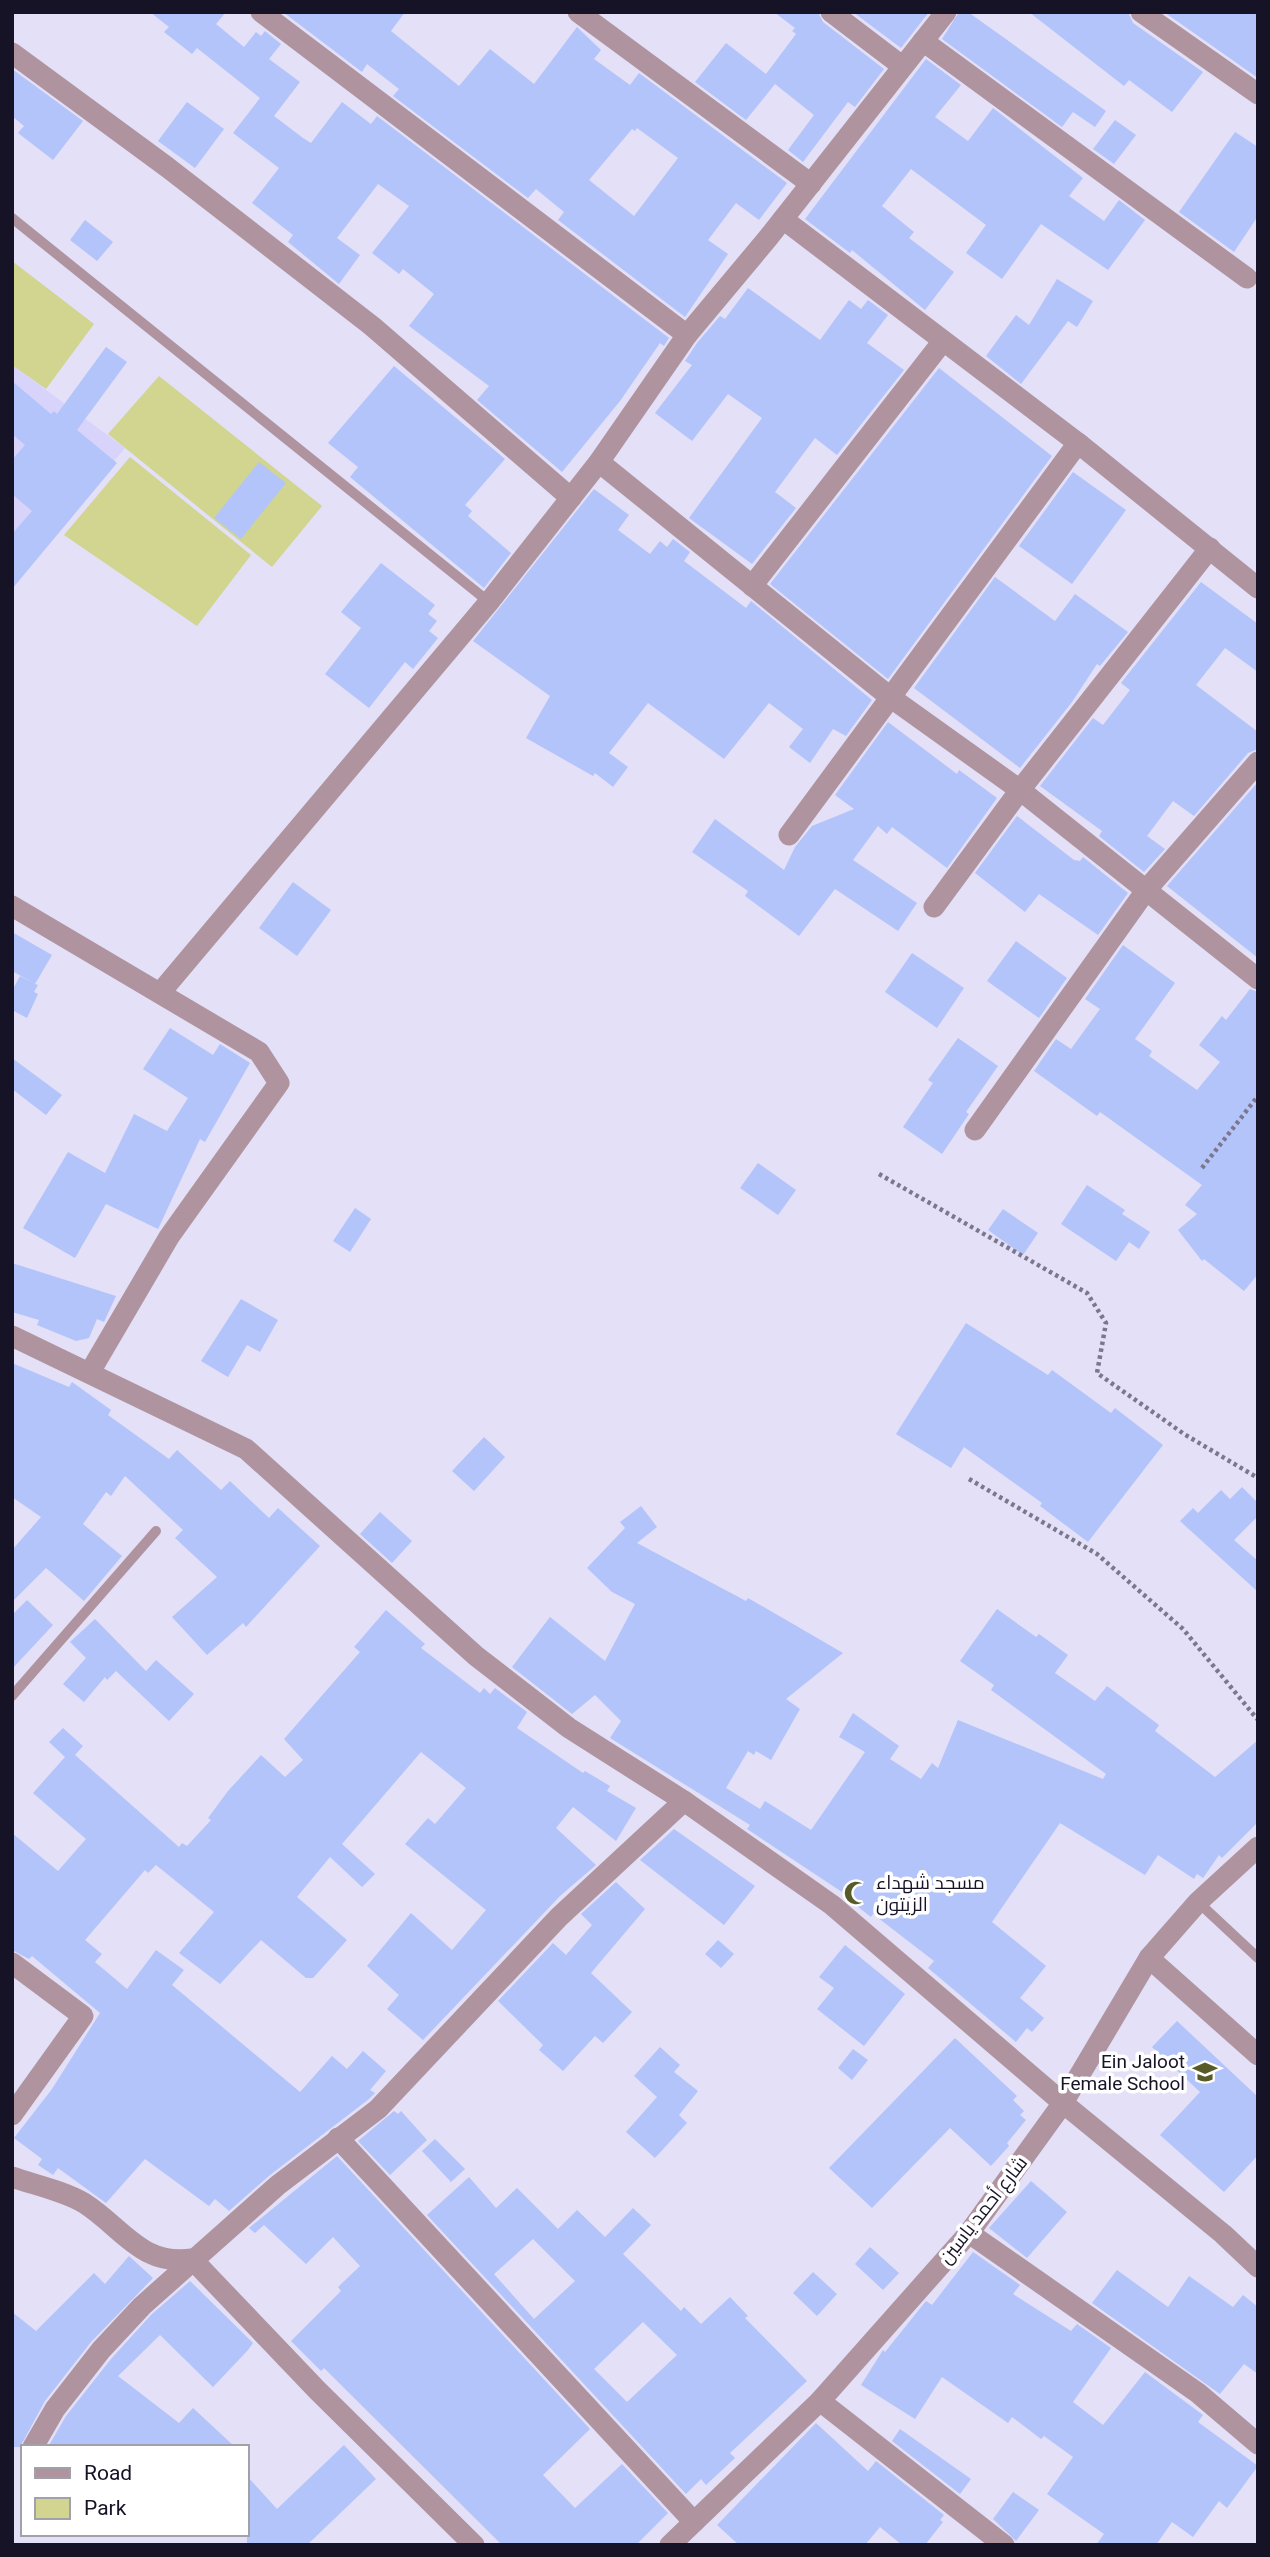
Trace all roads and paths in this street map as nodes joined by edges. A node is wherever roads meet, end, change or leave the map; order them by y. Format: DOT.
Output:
graph roads {
  1 [pos="261,12"];
  2 [pos="578,12"];
  3 [pos="831,12"];
  4 [pos="946,12"];
  5 [pos="1141,12"];
  6 [pos="923,41"];
  7 [pos="12,53"];
  8 [pos="902,66"];
  9 [pos="1258,94"];
  10 [pos="811,184"];
  11 [pos="12,218"];
  12 [pos="783,219"];
  13 [pos="1247,278"];
  14 [pos="687,335"];
  15 [pos="943,341"];
  16 [pos="1078,443"];
  17 [pos="599,462"];
  18 [pos="571,498"];
  19 [pos="1210,548"];
  20 [pos="752,586"];
  21 [pos="1258,588"];
  22 [pos="489,603"];
  23 [pos="890,697"];
  24 [pos="1258,762"];
  25 [pos="1020,790"];
  26 [pos="789,835"];
  27 [pos="1147,889"];
  28 [pos="12,906"];
  29 [pos="934,907"];
  30 [pos="1258,979"];
  31 [pos="159,993"];
  32 [pos="1258,1096"];
  33 [pos="975,1130"];
  34 [pos="1202,1168"];
  35 [pos="879,1174"];
  36 [pos="12,1336"];
  37 [pos="90,1372"];
  38 [pos="1258,1478"];
  39 [pos="969,1479"];
  40 [pos="156,1531"];
  41 [pos="12,1696"];
  42 [pos="1258,1720"];
  43 [pos="684,1801"];
  44 [pos="1258,1847"];
  45 [pos="1198,1902"];
  46 [pos="1149,1958"];
  47 [pos="1258,1958"];
  48 [pos="12,1963"];
  49 [pos="1258,2055"];
  50 [pos="1063,2103"];
  51 [pos="12,2115"];
  52 [pos="338,2138"];
  53 [pos="12,2177"];
  54 [pos="969,2233"];
  55 [pos="192,2259"];
  56 [pos="1258,2267"];
  57 [pos="820,2401"];
  58 [pos="1258,2444"];
  59 [pos="34,2445"];
  60 [pos="694,2522"];
  61 [pos="474,2545"];
  62 [pos="670,2545"];
  63 [pos="1004,2545"];
  1 -- 14 [label="street"];
  2 -- 10 [label="street"];
  3 -- 8 [label="street"];
  4 -- 6 [label="street"];
  5 -- 9 [label="street"];
  6 -- 8 [label="street"];
  6 -- 13 [label="street"];
  7 -- 18 [label="street"];
  8 -- 10 [label="street"];
  10 -- 12 [label="street"];
  11 -- 22 [label="lane"];
  12 -- 14 [label="street"];
  12 -- 15 [label="street"];
  14 -- 17 [label="street"];
  15 -- 16 [label="street"];
  15 -- 20 [label="street"];
  16 -- 19 [label="street"];
  16 -- 23 [label="street"];
  17 -- 18 [label="street"];
  17 -- 20 [label="street"];
  18 -- 22 [label="street"];
  19 -- 21 [label="street"];
  19 -- 25 [label="street"];
  20 -- 23 [label="street"];
  22 -- 31 [label="street"];
  23 -- 25 [label="street"];
  23 -- 26 [label="street"];
  24 -- 27 [label="street"];
  25 -- 27 [label="street"];
  25 -- 29 [label="street"];
  27 -- 30 [label="street"];
  27 -- 33 [label="street"];
  28 -- 31 [label="street"];
  31 -- 37 [label="street"];
  32 -- 34 [label="path"];
  35 -- 38 [label="path"];
  36 -- 37 [label="street"];
  37 -- 43 [label="street"];
  39 -- 42 [label="path"];
  40 -- 41 [label="lane"];
  43 -- 50 [label="street"];
  43 -- 52 [label="street"];
  44 -- 45 [label="street, شارع أحمد ياسين"];
  45 -- 46 [label="street, شارع أحمد ياسين"];
  45 -- 47 [label="lane"];
  46 -- 49 [label="street"];
  46 -- 50 [label="street, شارع أحمد ياسين"];
  48 -- 51 [label="street"];
  50 -- 54 [label="street, شارع أحمد ياسين"];
  50 -- 56 [label="street"];
  52 -- 55 [label="street"];
  52 -- 60 [label="street"];
  53 -- 55 [label="street"];
  54 -- 57 [label="street, شارع أحمد ياسين"];
  54 -- 58 [label="street"];
  55 -- 59 [label="street"];
  55 -- 61 [label="street"];
  57 -- 60 [label="street, شارع أحمد ياسين"];
  57 -- 63 [label="street"];
  60 -- 62 [label="street, شارع أحمد ياسين"];
}
